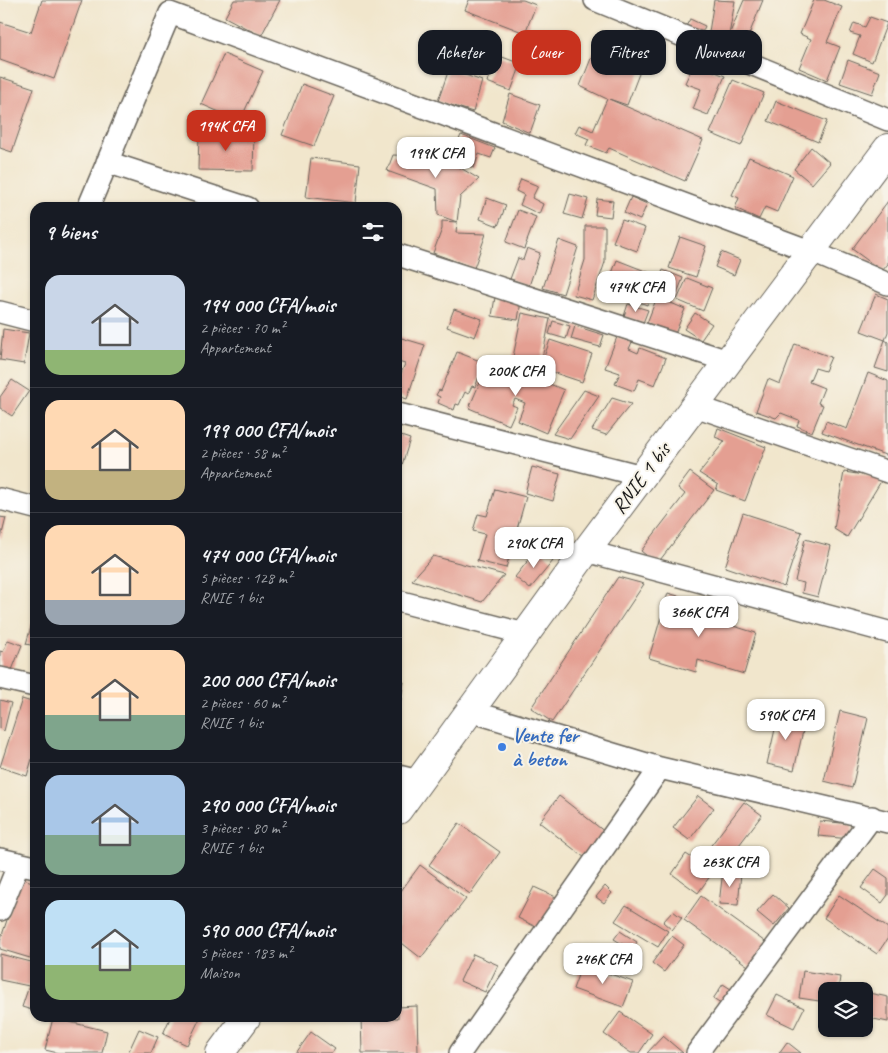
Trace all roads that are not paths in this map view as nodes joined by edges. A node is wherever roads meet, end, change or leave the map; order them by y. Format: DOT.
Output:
graph roads {
  1 [pos="595,0"];
  2 [pos="888,120"];
  3 [pos="888,148"];
  4 [pos="107,162"];
  5 [pos="90,202"];
  6 [pos="230,202"];
  7 [pos="810,251"];
  8 [pos="402,256"];
  9 [pos="888,284"];
  10 [pos="0,312"];
  11 [pos="30,320"];
  12 [pos="728,361"];
  13 [pos="695,406"];
  14 [pos="402,415"];
  15 [pos="888,472"];
  16 [pos="642,476"];
  17 [pos="0,499"];
  18 [pos="30,507"];
  19 [pos="586,551"];
  20 [pos="402,602"];
  21 [pos="888,632"];
  22 [pos="525,634"];
  23 [pos="0,678"];
  24 [pos="30,685"];
  25 [pos="470,711"];
  26 [pos="660,768"];
  27 [pos="408,779"];
  28 [pos="402,798"];
  29 [pos="880,819"];
  30 [pos="18,863"];
  31 [pos="0,910"];
  32 [pos="243,1022"];
  33 [pos="220,1053"];
  34 [pos="460,1053"];
  35 [pos="697,1053"];
  1 -- 2 [label="street"];
  3 -- 7 [label="main road, RNIE 1 bis"];
  4 -- 5 [label="street"];
  4 -- 6 [label="street"];
  4 -- 7 [label="street"];
  7 -- 9 [label="street"];
  7 -- 12 [label="main road, RNIE 1 bis"];
  8 -- 12 [label="street"];
  10 -- 11 [label="street"];
  12 -- 13 [label="main road, RNIE 1 bis"];
  13 -- 15 [label="street"];
  13 -- 16 [label="main road, RNIE 1 bis"];
  14 -- 16 [label="street"];
  16 -- 19 [label="main road, RNIE 1 bis"];
  17 -- 18 [label="street"];
  19 -- 21 [label="street"];
  19 -- 22 [label="main road, RNIE 1 bis"];
  20 -- 22 [label="street"];
  22 -- 25 [label="main road, RNIE 1 bis"];
  23 -- 24 [label="street"];
  25 -- 26 [label="street"];
  25 -- 27 [label="main road, RNIE 1 bis"];
  26 -- 29 [label="street"];
  26 -- 34 [label="street"];
  27 -- 28 [label="main road, RNIE 1 bis"];
  29 -- 35 [label="street"];
  30 -- 31 [label="street"];
  32 -- 33 [label="main road"];
}
